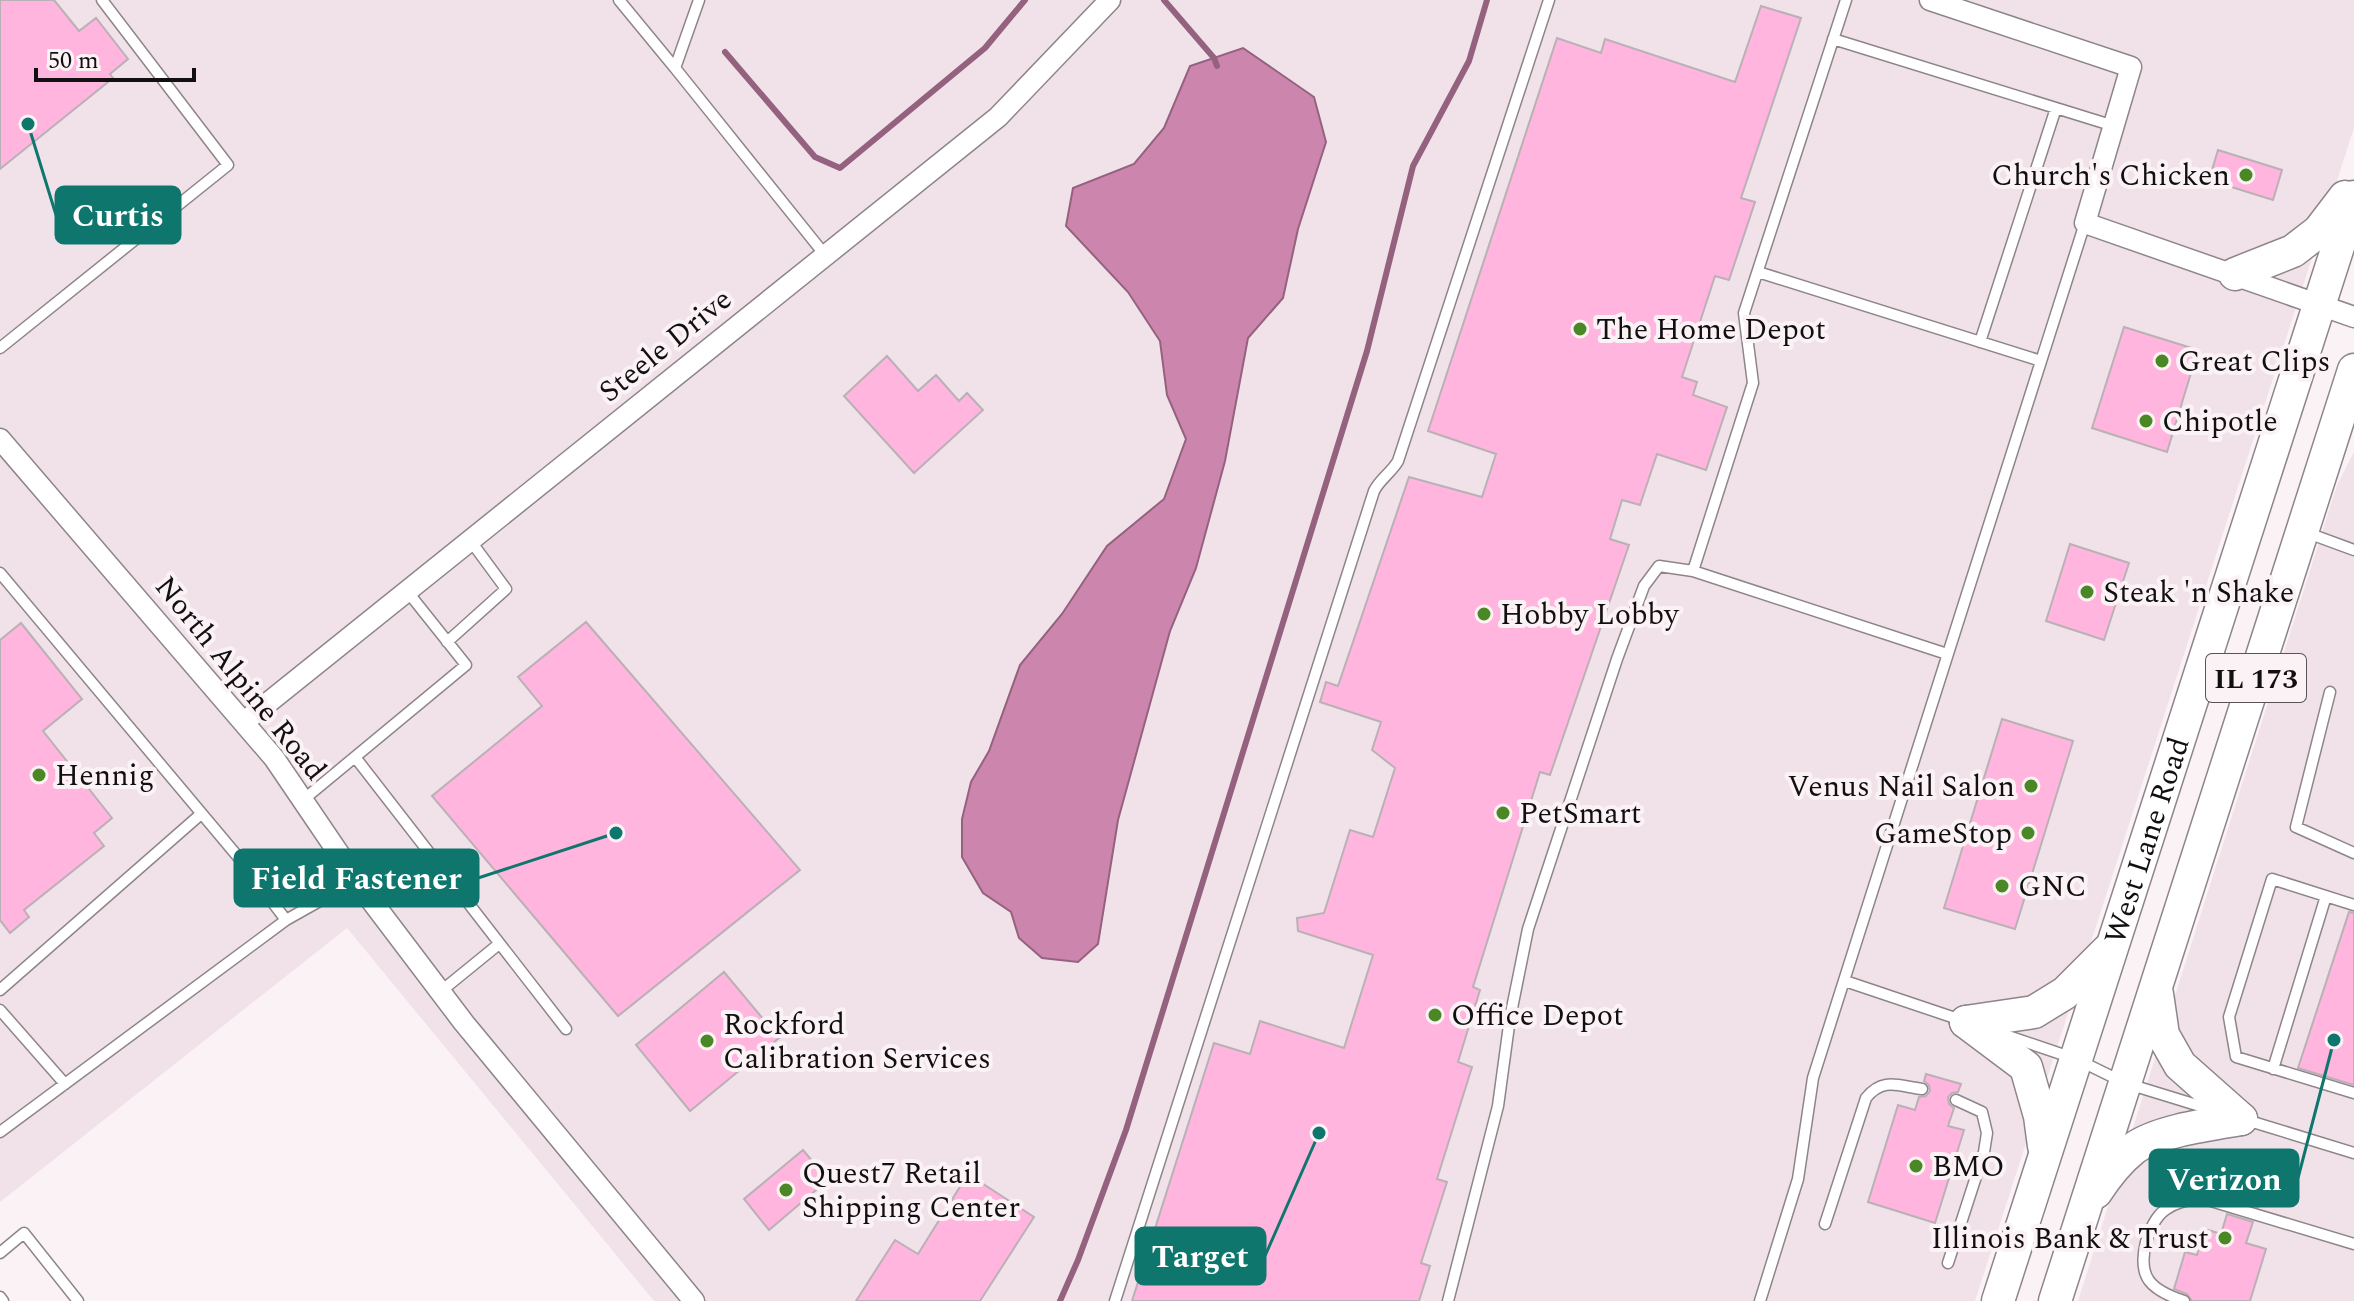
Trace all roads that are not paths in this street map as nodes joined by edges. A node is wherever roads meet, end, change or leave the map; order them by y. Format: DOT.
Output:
graph roads {
  1 [pos="102,0"];
  2 [pos="619,0"];
  3 [pos="699,0"];
  4 [pos="1110,0"];
  5 [pos="1549,0"];
  6 [pos="1846,0"];
  7 [pos="1930,0"];
  8 [pos="1833,39"];
  9 [pos="675,68"];
  10 [pos="2056,108"];
  11 [pos="2114,126"];
  12 [pos="2354,185"];
  13 [pos="2354,197"];
  14 [pos="2085,223"];
  15 [pos="825,255"];
  16 [pos="1758,272"];
  17 [pos="2235,274"];
  18 [pos="2319,304"];
  19 [pos="2354,317"];
  20 [pos="2,342"];
  21 [pos="1980,342"];
  22 [pos="2041,361"];
  23 [pos="2354,370"];
  24 [pos="2354,414"];
  25 [pos="1,442"];
  26 [pos="2320,476"];
  27 [pos="2303,531"];
  28 [pos="470,540"];
  29 [pos="2354,550"];
  30 [pos="1693,571"];
  31 [pos="0,573"];
  32 [pos="407,591"];
  33 [pos="447,642"];
  34 [pos="1947,654"];
  35 [pos="2330,692"];
  36 [pos="244,722"];
  37 [pos="355,757"];
  38 [pos="303,800"];
  39 [pos="201,814"];
  40 [pos="2354,853"];
  41 [pos="357,880"];
  42 [pos="2326,896"];
  43 [pos="2354,905"];
  44 [pos="286,920"];
  45 [pos="499,944"];
  46 [pos="2113,945"];
  47 [pos="1845,981"];
  48 [pos="2156,986"];
  49 [pos="0,990"];
  50 [pos="440,992"];
  51 [pos="0,1010"];
  52 [pos="1966,1022"];
  53 [pos="566,1029"];
  54 [pos="2076,1059"];
  55 [pos="2273,1069"];
  56 [pos="2125,1083"];
  57 [pos="65,1084"];
  58 [pos="1922,1089"];
  59 [pos="2354,1093"];
  60 [pos="1956,1100"];
  61 [pos="2241,1119"];
  62 [pos="0,1132"];
  63 [pos="2354,1153"];
  64 [pos="2045,1155"];
  65 [pos="2083,1211"];
  66 [pos="1825,1224"];
  67 [pos="2354,1244"];
  68 [pos="0,1253"];
  69 [pos="1948,1263"];
  70 [pos="691,1300"];
  71 [pos="78,1301"];
  72 [pos="1115,1301"];
  73 [pos="1448,1301"];
  74 [pos="1760,1301"];
  75 [pos="1998,1301"];
  76 [pos="2055,1301"];
  77 [pos="2184,1301"];
  1 -- 20 [label="lane"];
  2 -- 9 [label="lane"];
  3 -- 9 [label="lane"];
  4 -- 15 [label="street, Steele Drive"];
  5 -- 72 [label="lane"];
  6 -- 8 [label="lane"];
  7 -- 11 [label="street"];
  8 -- 10 [label="lane"];
  8 -- 16 [label="lane"];
  9 -- 15 [label="lane"];
  10 -- 11 [label="lane"];
  10 -- 21 [label="lane"];
  11 -- 14 [label="street"];
  12 -- 17 [label="main road"];
  13 -- 18 [label="main road, West Lane Road / IL 173"];
  14 -- 17 [label="street"];
  14 -- 22 [label="lane"];
  15 -- 28 [label="street, Steele Drive"];
  16 -- 21 [label="lane"];
  16 -- 30 [label="lane"];
  17 -- 18 [label="street"];
  18 -- 19 [label="street"];
  18 -- 46 [label="main road, West Lane Road / IL 173"];
  21 -- 22 [label="lane"];
  22 -- 34 [label="lane"];
  23 -- 26 [label="main road, West Lane Road / IL 173"];
  24 -- 26 [label="main road"];
  25 -- 36 [label="street, North Alpine Road"];
  26 -- 27 [label="main road, West Lane Road / IL 173"];
  27 -- 29 [label="lane"];
  27 -- 48 [label="main road, West Lane Road / IL 173"];
  28 -- 32 [label="street, Steele Drive"];
  28 -- 33 [label="lane"];
  30 -- 34 [label="lane"];
  30 -- 73 [label="lane"];
  31 -- 39 [label="lane"];
  32 -- 33 [label="lane"];
  32 -- 36 [label="street, Steele Drive"];
  33 -- 37 [label="lane"];
  34 -- 47 [label="lane"];
  35 -- 40 [label="lane"];
  36 -- 38 [label="street, North Alpine Road"];
  37 -- 38 [label="lane"];
  37 -- 45 [label="lane"];
  38 -- 41 [label="street, North Alpine Road"];
  39 -- 44 [label="lane"];
  39 -- 49 [label="lane"];
  41 -- 44 [label="lane"];
  41 -- 50 [label="street, North Alpine Road"];
  42 -- 43 [label="lane"];
  42 -- 55 [label="lane"];
  42 -- 55 [label="lane"];
  44 -- 57 [label="lane"];
  45 -- 50 [label="lane"];
  45 -- 53 [label="lane"];
  46 -- 52 [label="main road"];
  46 -- 54 [label="main road, West Lane Road / IL 173"];
  47 -- 52 [label="lane"];
  47 -- 74 [label="lane"];
  48 -- 56 [label="main road, West Lane Road / IL 173"];
  48 -- 61 [label="main road"];
  50 -- 70 [label="street, North Alpine Road"];
  51 -- 57 [label="lane"];
  52 -- 54 [label="lane"];
  52 -- 64 [label="main road"];
  54 -- 56 [label="lane"];
  54 -- 64 [label="main road, West Lane Road / IL 173"];
  55 -- 59 [label="lane"];
  56 -- 61 [label="lane"];
  56 -- 65 [label="main road, West Lane Road / IL 173"];
  57 -- 62 [label="lane"];
  58 -- 66 [label="lane"];
  60 -- 69 [label="lane"];
  61 -- 63 [label="lane"];
  61 -- 65 [label="main road"];
  64 -- 75 [label="main road, West Lane Road / IL 173"];
  65 -- 76 [label="main road, West Lane Road / IL 173"];
  67 -- 77 [label="lane"];
  68 -- 71 [label="lane"];
}
